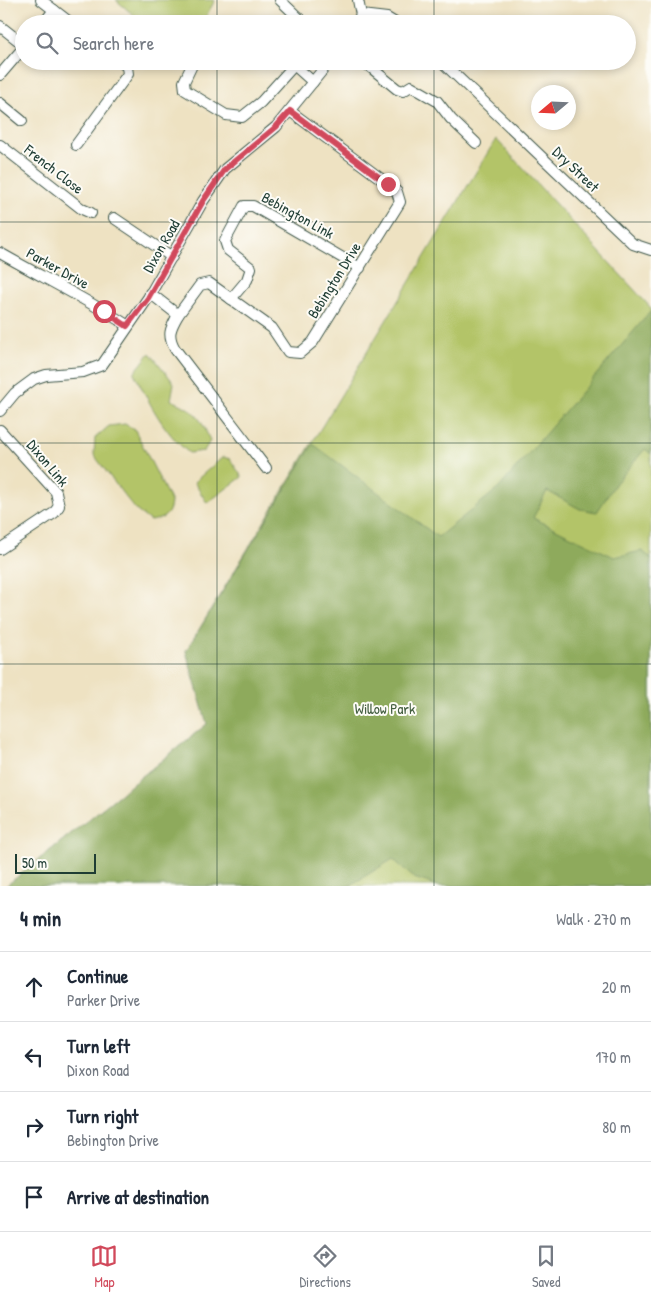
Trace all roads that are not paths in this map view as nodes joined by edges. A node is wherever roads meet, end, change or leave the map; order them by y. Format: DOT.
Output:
graph roads {
  1 [pos="41,0"];
  2 [pos="280,0"];
  3 [pos="358,0"];
  4 [pos="54,10"];
  5 [pos="50,15"];
  6 [pos="60,15"];
  7 [pos="296,15"];
  8 [pos="359,15"];
  9 [pos="0,26"];
  10 [pos="15,38"];
  11 [pos="15,56"];
  12 [pos="127,70"];
  13 [pos="190,70"];
  14 [pos="290,70"];
  15 [pos="302,70"];
  16 [pos="323,70"];
  17 [pos="374,70"];
  18 [pos="450,70"];
  19 [pos="0,74"];
  20 [pos="313,82"];
  21 [pos="0,103"];
  22 [pos="290,111"];
  23 [pos="22,121"];
  24 [pos="476,143"];
  25 [pos="76,145"];
  26 [pos="0,146"];
  27 [pos="91,213"];
  28 [pos="114,218"];
  29 [pos="651,250"];
  30 [pos="0,253"];
  31 [pos="172,257"];
  32 [pos="360,268"];
  33 [pos="150,293"];
  34 [pos="232,299"];
  35 [pos="178,316"];
  36 [pos="127,326"];
  37 [pos="0,411"];
  38 [pos="0,430"];
  39 [pos="266,468"];
  40 [pos="0,549"];
  1 -- 4 [label="street"];
  2 -- 7 [label="street"];
  3 -- 8 [label="street"];
  4 -- 5 [label="street"];
  4 -- 6 [label="street"];
  9 -- 10 [label="street"];
  11 -- 19 [label="street"];
  12 -- 25 [label="street"];
  13 -- 14 [label="street"];
  15 -- 20 [label="street"];
  16 -- 20 [label="street, Dixon Road"];
  17 -- 24 [label="street"];
  18 -- 29 [label="street, Dry Street"];
  20 -- 22 [label="street, Dixon Road"];
  21 -- 23 [label="street"];
  22 -- 31 [label="street, Dixon Road"];
  22 -- 32 [label="street, Bebington Drive"];
  26 -- 27 [label="street, French Close"];
  28 -- 31 [label="street"];
  30 -- 36 [label="street, Parker Drive"];
  31 -- 33 [label="street, Dixon Road"];
  32 -- 34 [label="street, Bebington Drive"];
  32 -- 34 [label="street, Bebington Link"];
  33 -- 35 [label="street"];
  33 -- 36 [label="street, Dixon Road"];
  34 -- 35 [label="street, Bebington Drive"];
  35 -- 39 [label="street, Bebington Drive"];
  36 -- 37 [label="street, Dixon Road"];
  38 -- 40 [label="street, Dixon Link"];
}
